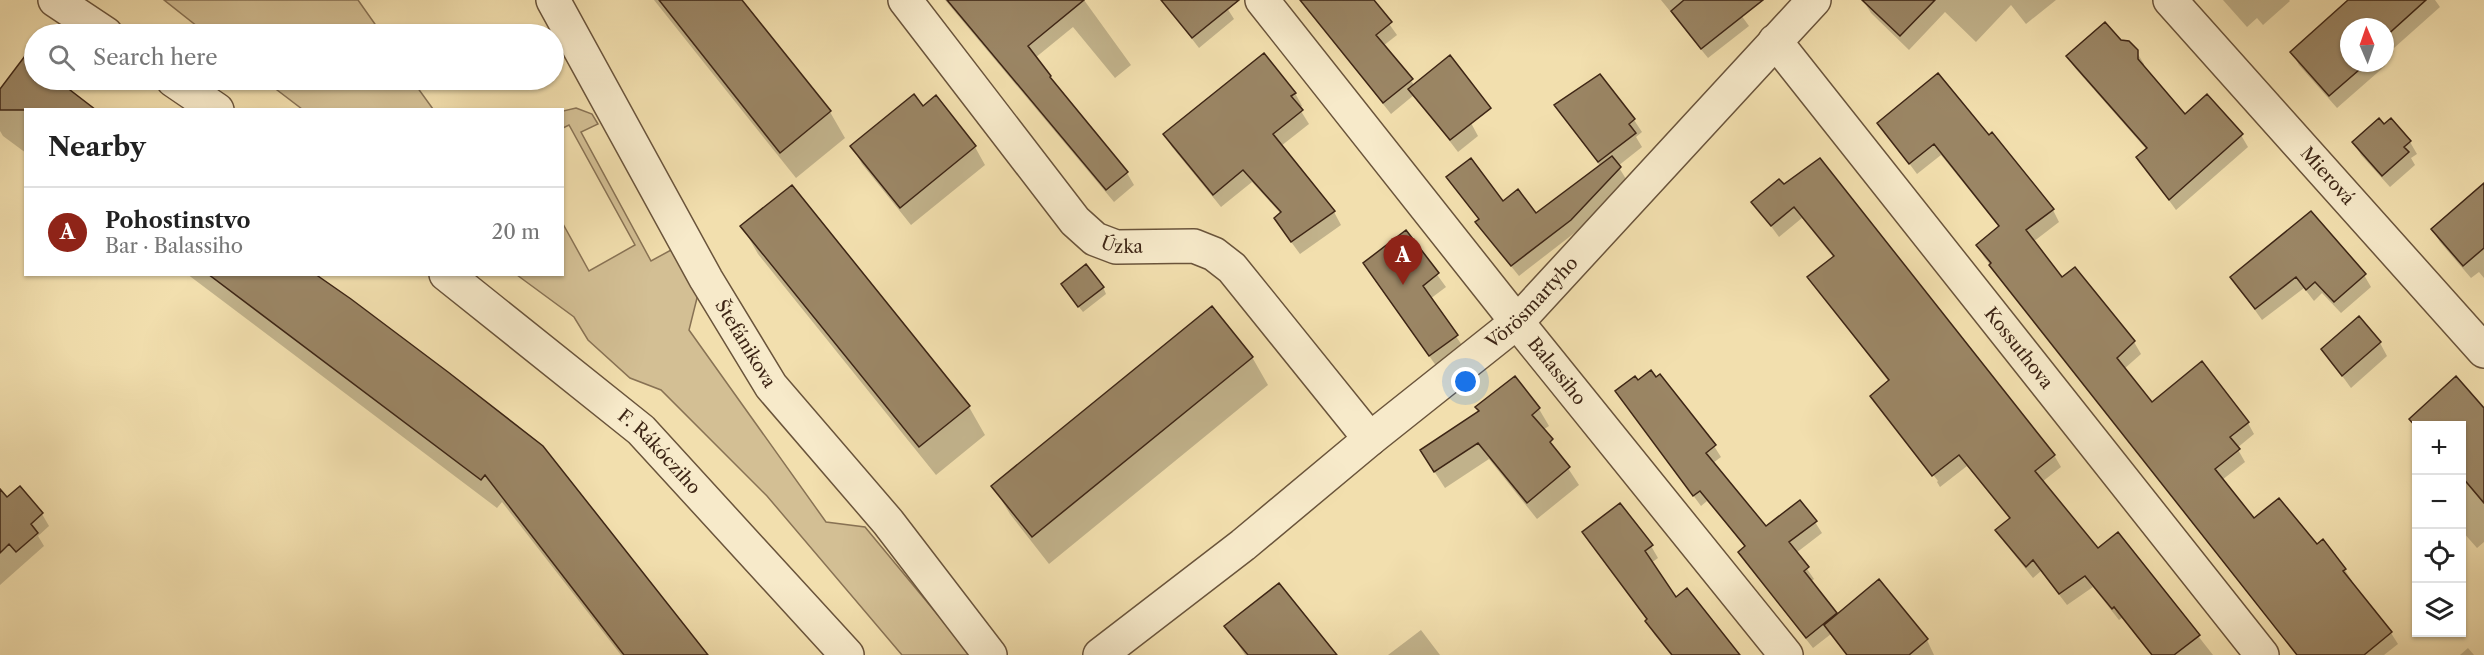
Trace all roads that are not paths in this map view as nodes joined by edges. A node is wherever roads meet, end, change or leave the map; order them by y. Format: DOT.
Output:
graph roads {
  1 [pos="55,0"];
  2 [pos="553,0"];
  3 [pos="904,0"];
  4 [pos="1262,0"];
  5 [pos="2170,0"];
  6 [pos="1798,6"];
  7 [pos="91,24"];
  8 [pos="1775,41"];
  9 [pos="188,90"];
  10 [pos="214,108"];
  11 [pos="448,276"];
  12 [pos="1517,322"];
  13 [pos="2484,351"];
  14 [pos="1370,439"];
  15 [pos="847,655"];
  16 [pos="990,655"];
  17 [pos="1100,655"];
  18 [pos="1786,655"];
  19 [pos="2262,655"];
  1 -- 7 [label="street"];
  2 -- 16 [label="street, Štefánikova"];
  3 -- 14 [label="street, Úzka"];
  4 -- 12 [label="street, Balassiho"];
  5 -- 13 [label="street, Mierová"];
  6 -- 8 [label="street, Vörösmartyho"];
  8 -- 12 [label="street, Vörösmartyho"];
  8 -- 19 [label="street, Kossuthova"];
  9 -- 10 [label="street"];
  11 -- 15 [label="street, F. Rákócziho"];
  12 -- 14 [label="street, Vörösmartyho"];
  12 -- 18 [label="street, Balassiho"];
  14 -- 17 [label="street, Vörösmartyho"];
}
